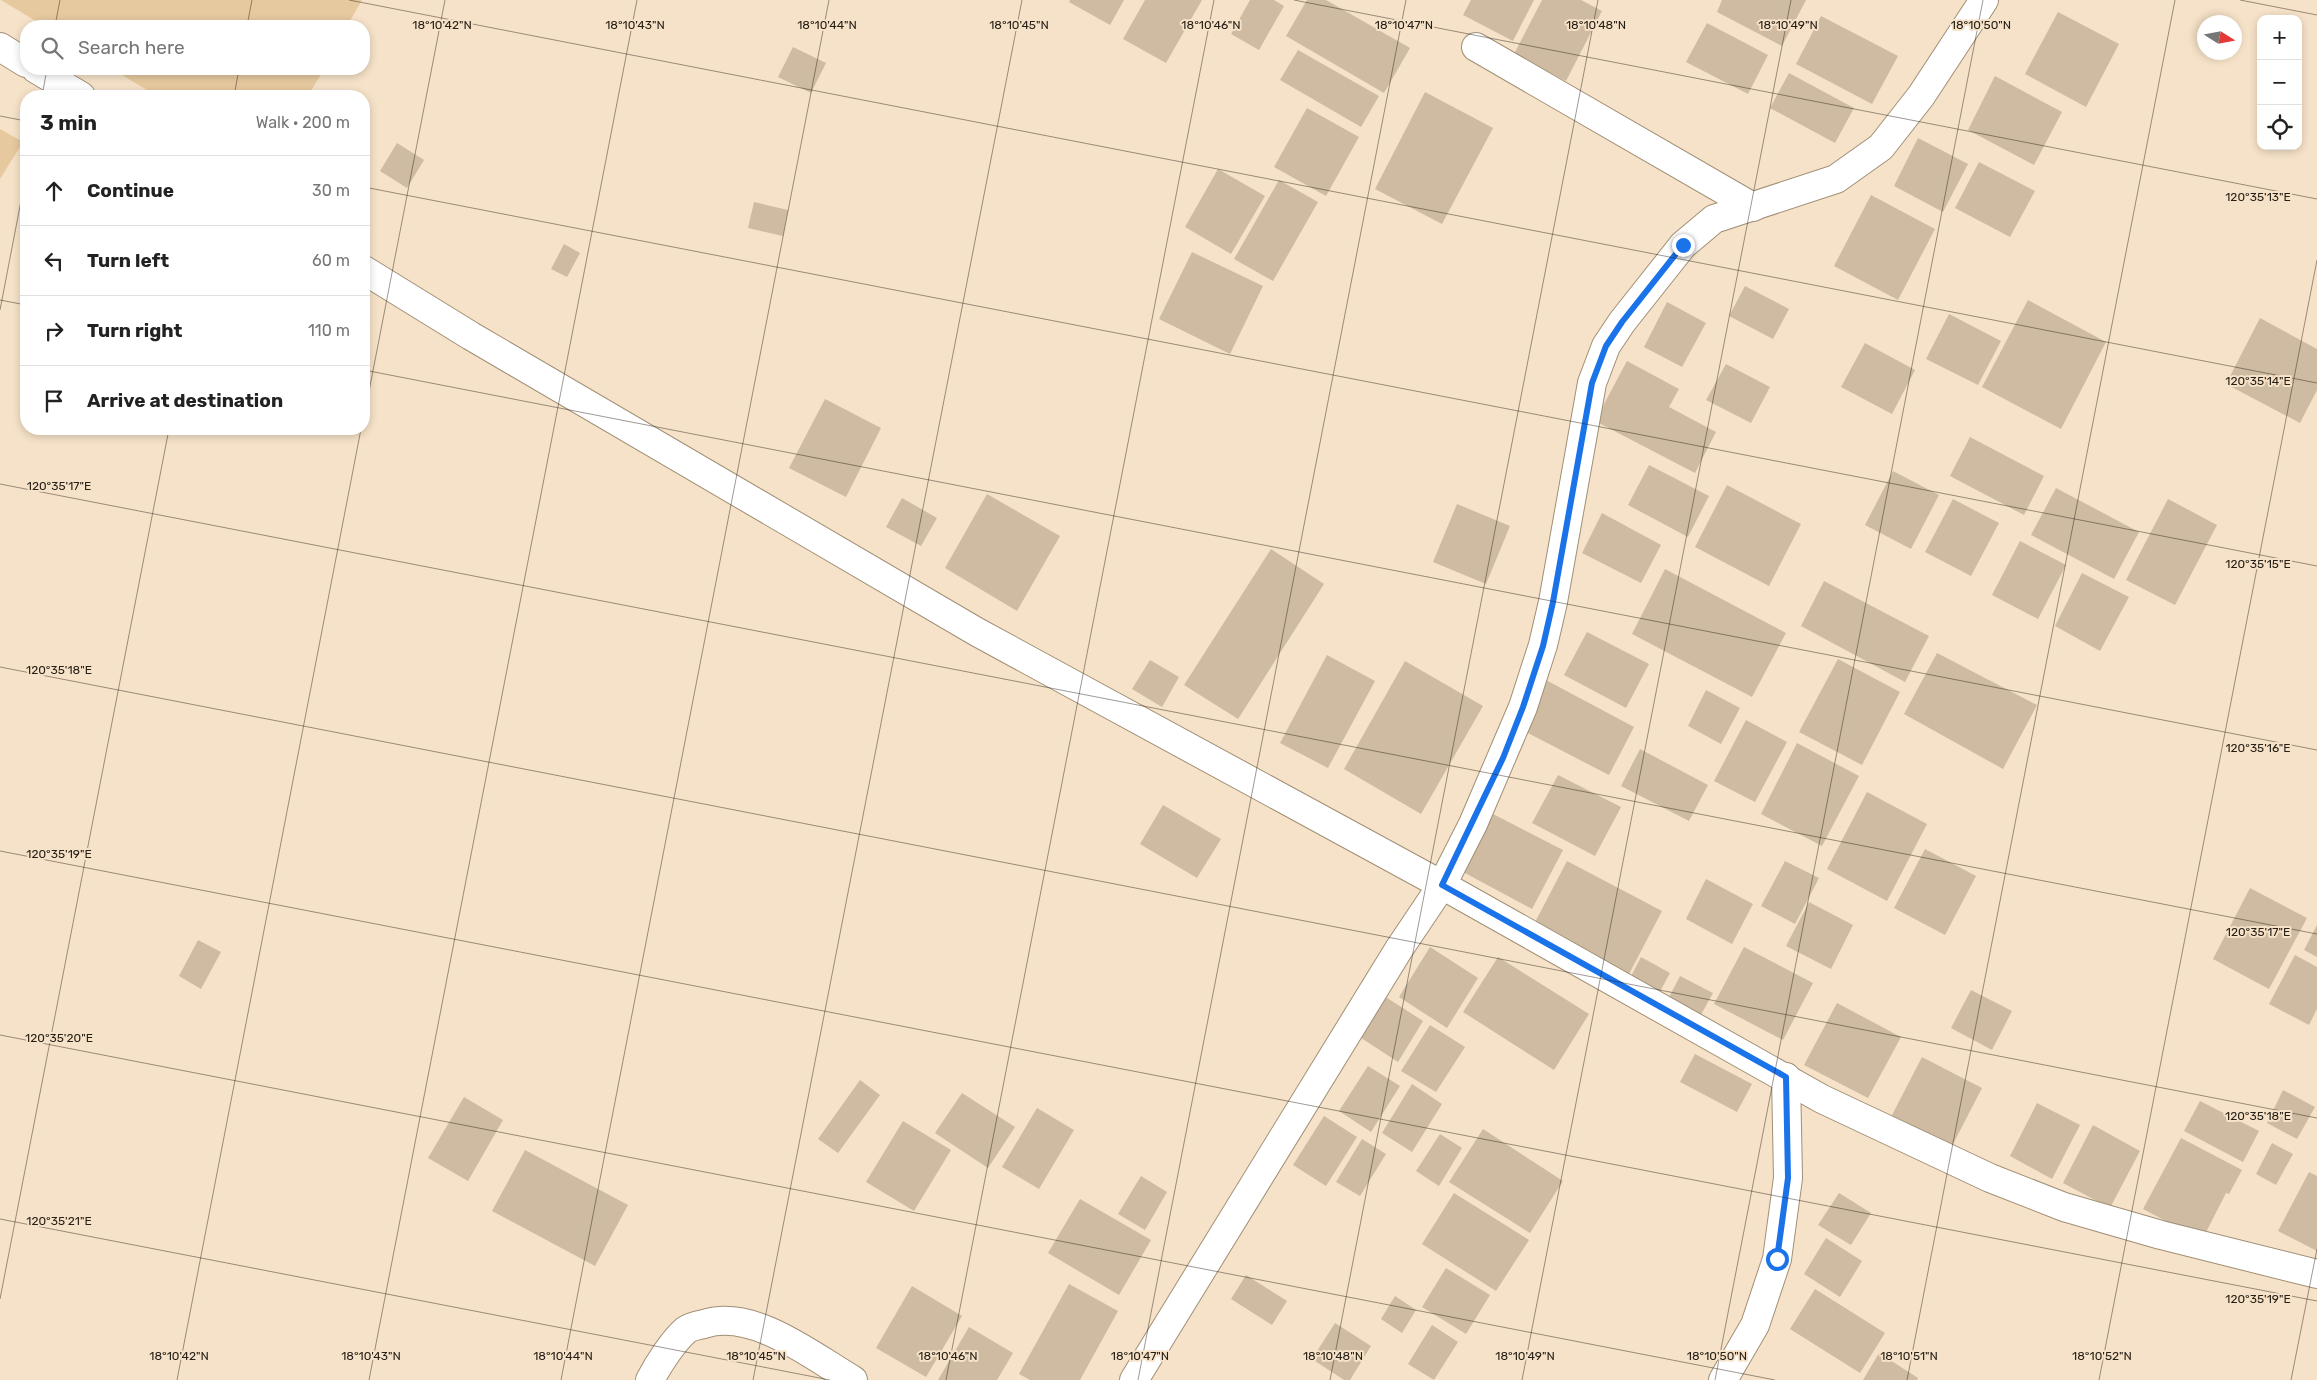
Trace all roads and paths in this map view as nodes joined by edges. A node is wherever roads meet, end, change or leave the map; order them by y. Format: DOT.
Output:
graph roads {
  1 [pos="1984,0"];
  2 [pos="0,47"];
  3 [pos="1476,47"];
  4 [pos="20,59"];
  5 [pos="46,75"];
  6 [pos="71,90"];
  7 [pos="1753,207"];
  8 [pos="370,274"];
  9 [pos="1442,885"];
  10 [pos="1786,1077"];
  11 [pos="2317,1274"];
  12 [pos="650,1380"];
  13 [pos="853,1380"];
  14 [pos="1134,1380"];
  15 [pos="1724,1380"];
  1 -- 7 [label="street"];
  2 -- 4 [label="street"];
  3 -- 7 [label="street"];
  5 -- 6 [label="street"];
  7 -- 9 [label="street"];
  8 -- 9 [label="street"];
  9 -- 10 [label="street"];
  9 -- 14 [label="street"];
  10 -- 11 [label="street"];
  10 -- 15 [label="street"];
  12 -- 13 [label="street"];
}
